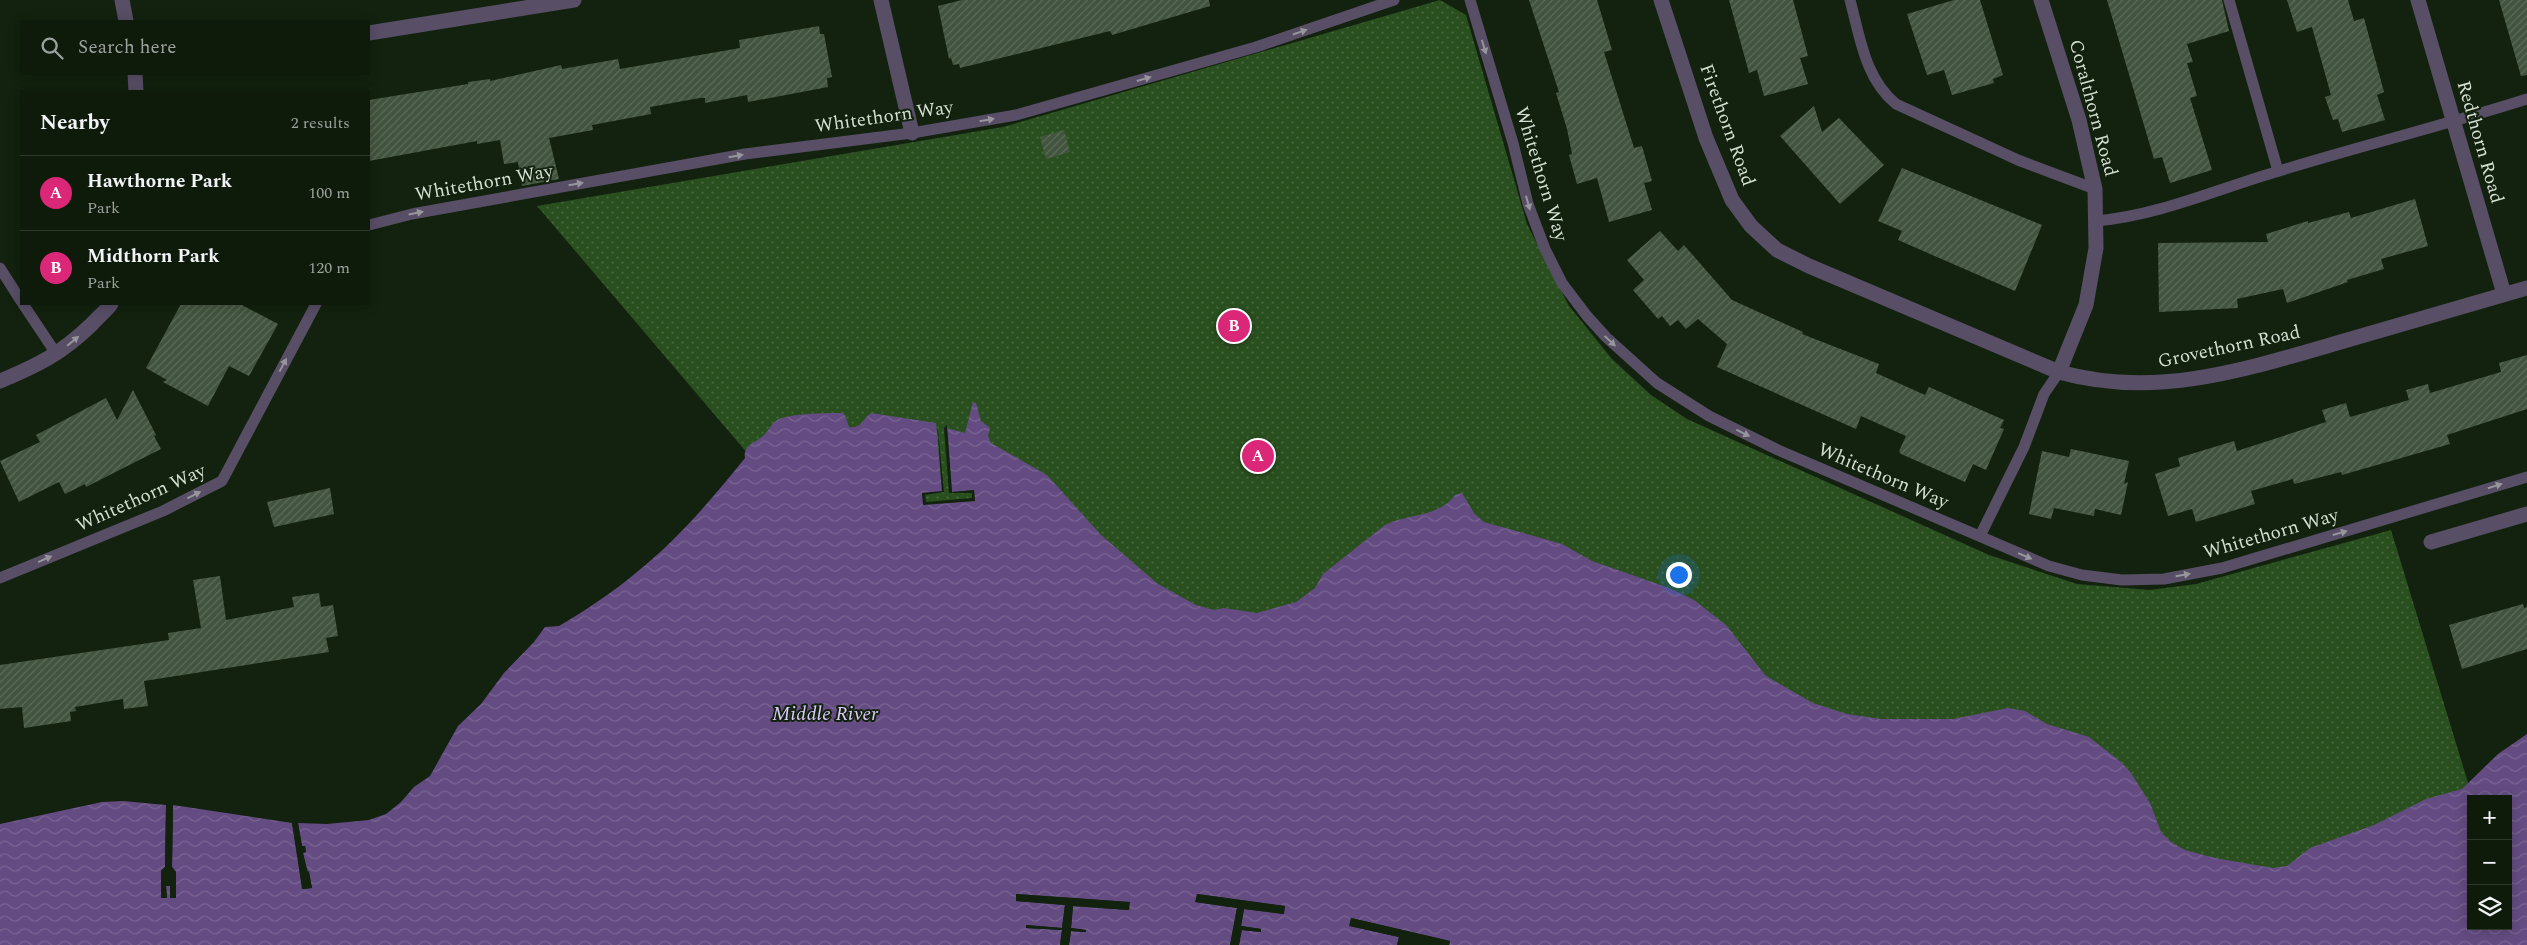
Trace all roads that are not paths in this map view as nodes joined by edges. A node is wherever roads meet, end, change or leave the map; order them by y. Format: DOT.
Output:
graph roads {
  1 [pos="122,0"];
  2 [pos="574,0"];
  3 [pos="881,0"];
  4 [pos="1394,0"];
  5 [pos="1470,0"];
  6 [pos="1661,0"];
  7 [pos="1850,0"];
  8 [pos="2041,0"];
  9 [pos="2229,0"];
  10 [pos="2418,0"];
  11 [pos="126,20"];
  12 [pos="370,33"];
  13 [pos="135,75"];
  14 [pos="136,90"];
  15 [pos="2527,99"];
  16 [pos="2453,122"];
  17 [pos="912,133"];
  18 [pos="2278,171"];
  19 [pos="2095,189"];
  20 [pos="2096,221"];
  21 [pos="370,224"];
  22 [pos="1777,250"];
  23 [pos="0,268"];
  24 [pos="2527,288"];
  25 [pos="2504,294"];
  26 [pos="20,298"];
  27 [pos="24,305"];
  28 [pos="110,305"];
  29 [pos="315,305"];
  30 [pos="57,355"];
  31 [pos="2058,372"];
  32 [pos="0,381"];
  33 [pos="2527,477"];
  34 [pos="2527,514"];
  35 [pos="1980,536"];
  36 [pos="2431,542"];
  37 [pos="0,578"];
  1 -- 11 [label="street"];
  2 -- 12 [label="street"];
  3 -- 17 [label="street"];
  17 -- 4 [label="lane, Whitethorn Way, one-way"];
  5 -- 35 [label="lane, Whitethorn Way, one-way"];
  6 -- 22 [label="street, Firethorn Road"];
  7 -- 19 [label="lane"];
  8 -- 19 [label="street, Coralthorn Road"];
  9 -- 18 [label="lane"];
  10 -- 16 [label="street, Redthorn Road"];
  13 -- 14 [label="street"];
  15 -- 16 [label="lane"];
  16 -- 18 [label="lane"];
  16 -- 25 [label="street, Redthorn Road"];
  21 -- 17 [label="lane, Whitethorn Way, one-way"];
  18 -- 20 [label="lane"];
  19 -- 20 [label="street, Coralthorn Road"];
  20 -- 31 [label="street, Coralthorn Road"];
  22 -- 31 [label="street, Grovethorn Road"];
  23 -- 26 [label="lane"];
  24 -- 25 [label="street, Grovethorn Road"];
  25 -- 31 [label="street, Grovethorn Road"];
  27 -- 30 [label="lane"];
  30 -- 28 [label="street, one-way"];
  37 -- 29 [label="lane, Whitethorn Way, one-way"];
  30 -- 32 [label="street"];
  31 -- 35 [label="lane"];
  35 -- 33 [label="lane, Whitethorn Way, one-way"];
  34 -- 36 [label="street"];
}
